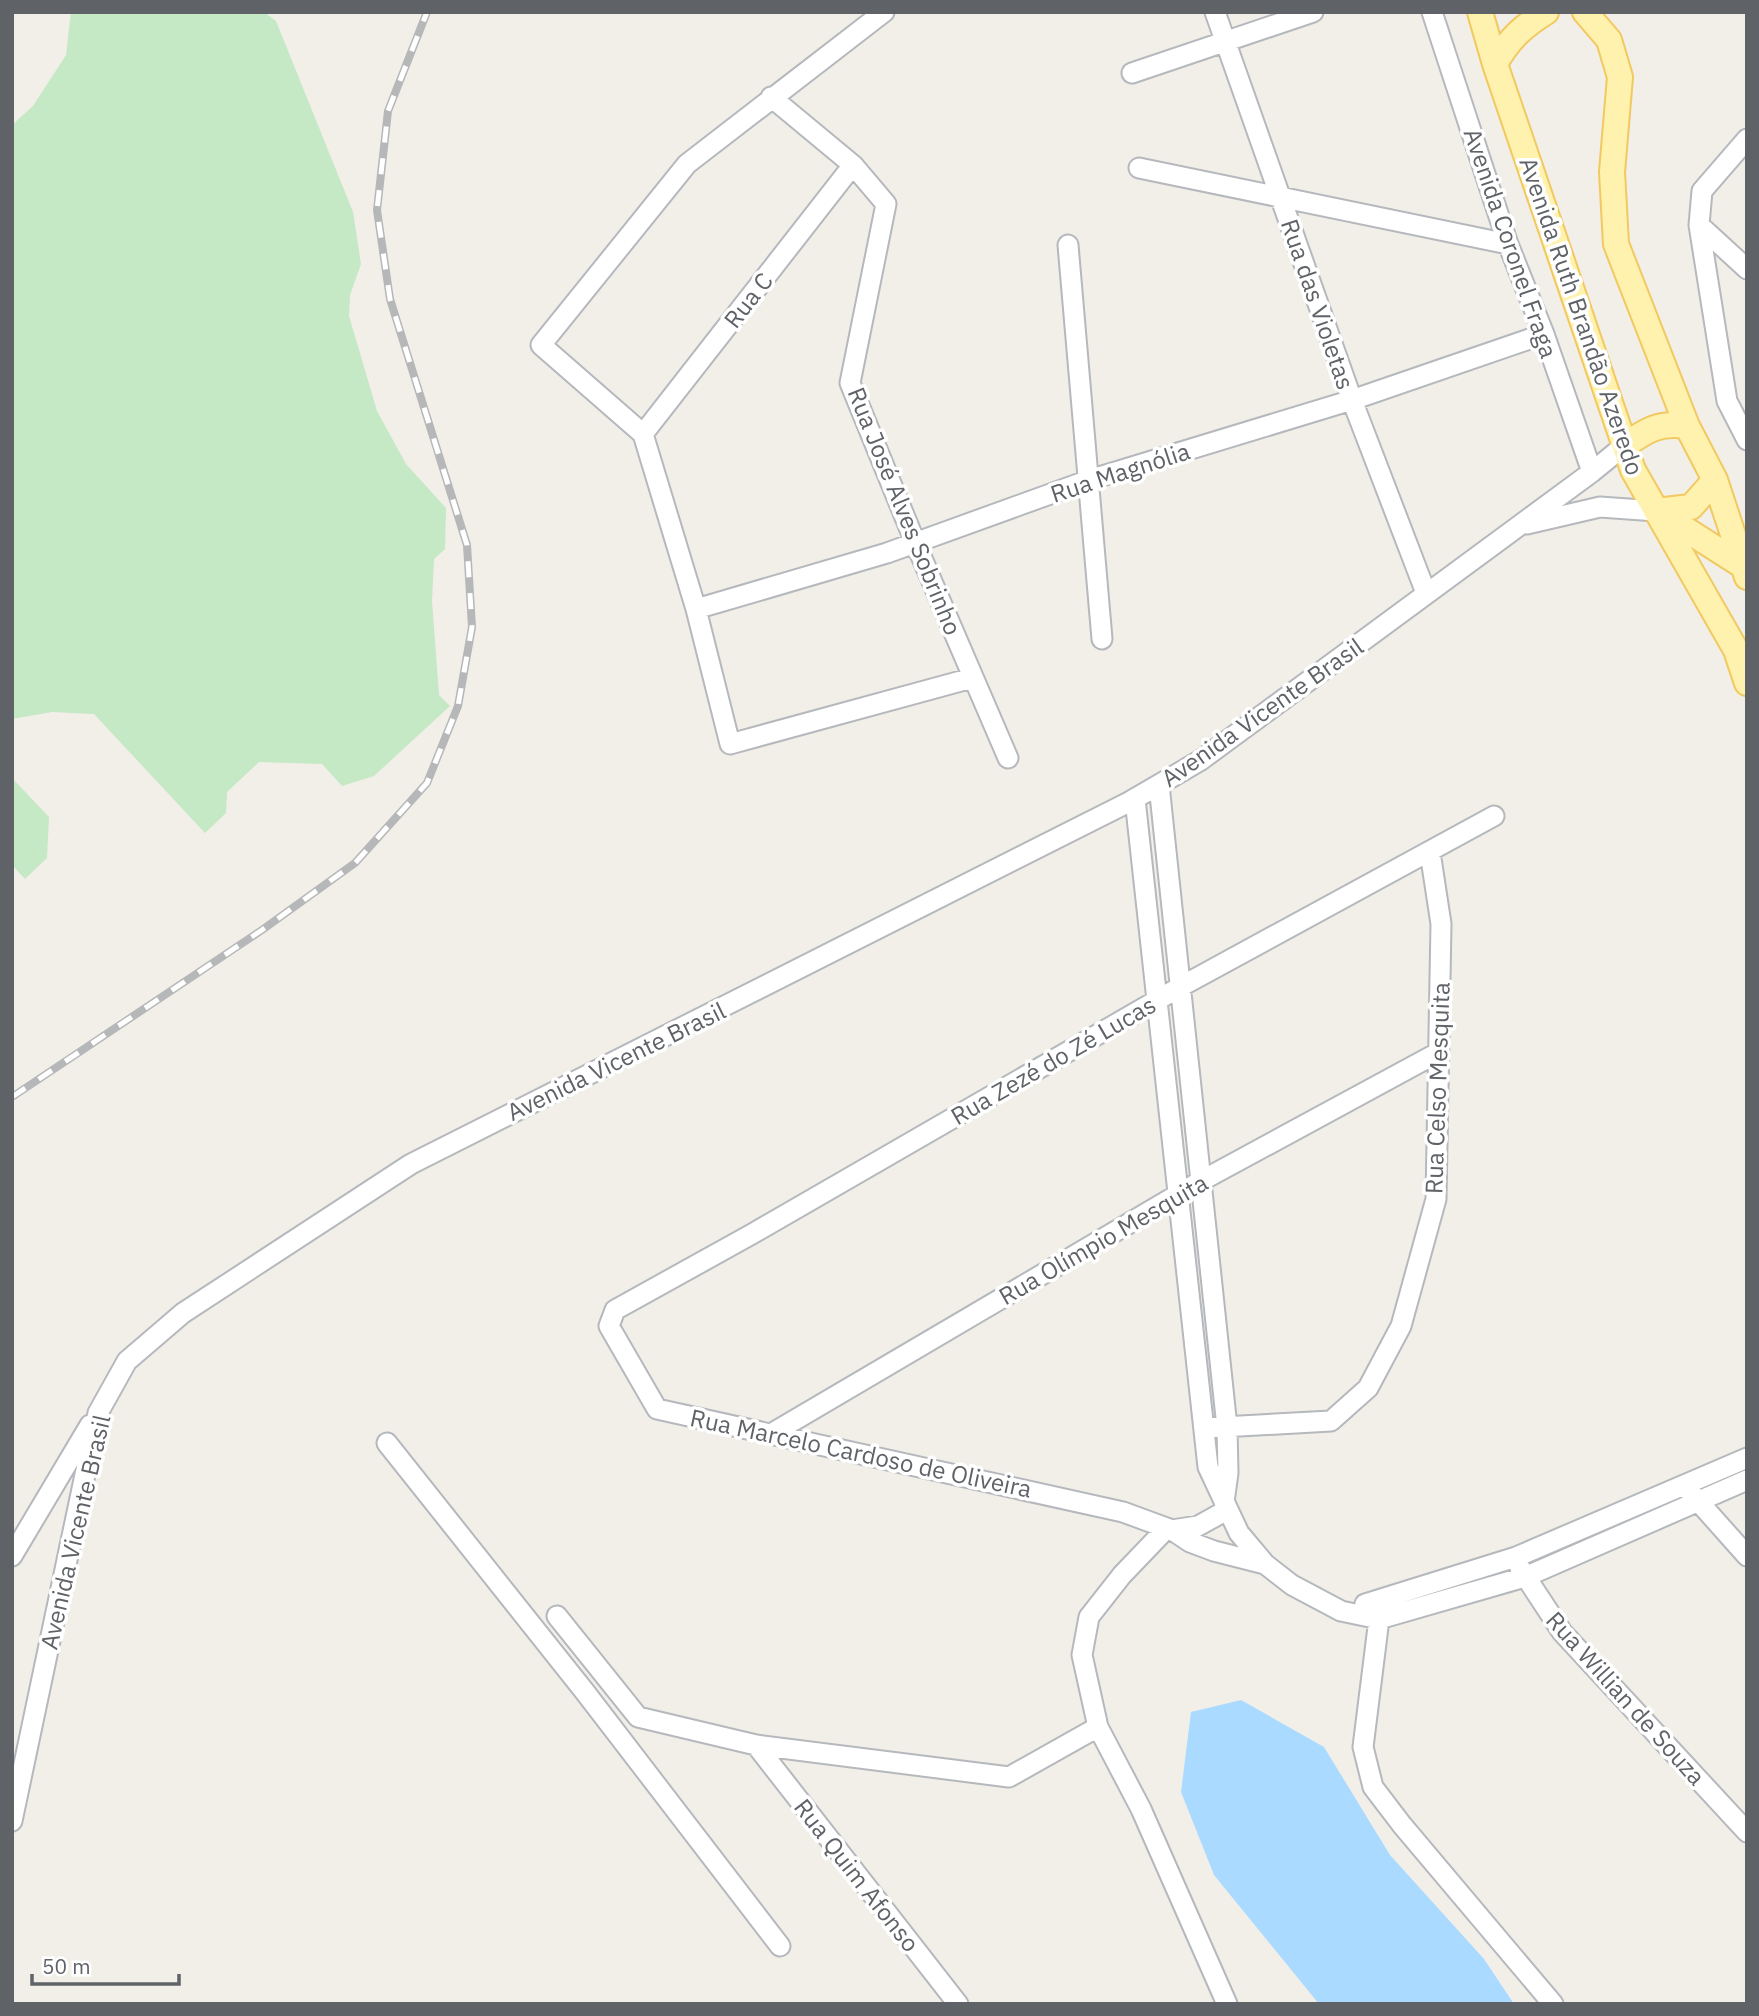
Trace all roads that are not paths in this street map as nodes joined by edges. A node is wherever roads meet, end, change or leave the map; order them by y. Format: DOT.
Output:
graph roads {
  1 [pos="884,12"];
  2 [pos="1216,12"];
  3 [pos="1313,12"];
  4 [pos="1432,12"];
  5 [pos="1480,12"];
  6 [pos="1546,12"];
  7 [pos="1585,12"];
  8 [pos="1227,40"];
  9 [pos="1494,64"];
  10 [pos="1132,73"];
  11 [pos="771,97"];
  12 [pos="1747,139"];
  13 [pos="853,165"];
  14 [pos="1139,168"];
  15 [pos="1281,196"];
  16 [pos="1699,225"];
  17 [pos="1508,244"];
  18 [pos="1068,245"];
  19 [pos="1747,270"];
  20 [pos="1544,334"];
  21 [pos="1352,400"];
  22 [pos="1687,426"];
  23 [pos="643,434"];
  24 [pos="1747,440"];
  25 [pos="1625,445"];
  26 [pos="1592,472"];
  27 [pos="1089,480"];
  28 [pos="1715,480"];
  29 [pos="1657,511"];
  30 [pos="1519,526"];
  31 [pos="1740,532"];
  32 [pos="915,542"];
  33 [pos="1746,571"];
  34 [pos="1426,593"];
  35 [pos="696,610"];
  36 [pos="1102,639"];
  37 [pos="972,678"];
  38 [pos="1747,682"];
  39 [pos="1007,758"];
  40 [pos="1159,785"];
  41 [pos="1135,799"];
  42 [pos="1494,816"];
  43 [pos="1430,852"];
  44 [pos="1180,987"];
  45 [pos="1157,1001"];
  46 [pos="1439,1052"];
  47 [pos="1201,1181"];
  48 [pos="1178,1195"];
  49 [pos="615,1310"];
  50 [pos="98,1413"];
  51 [pos="1227,1427"];
  52 [pos="1203,1428"];
  53 [pos="771,1434"];
  54 [pos="387,1443"];
  55 [pos="1747,1458"];
  56 [pos="1747,1480"];
  57 [pos="1691,1494"];
  58 [pos="1226,1506"];
  59 [pos="1170,1529"];
  60 [pos="12,1556"];
  61 [pos="1747,1556"];
  62 [pos="1516,1557"];
  63 [pos="1265,1564"];
  64 [pos="1525,1577"];
  65 [pos="1379,1610"];
  66 [pos="557,1616"];
  67 [pos="638,1717"];
  68 [pos="1098,1727"];
  69 [pos="617,1733"];
  70 [pos="756,1745"];
  71 [pos="12,1821"];
  72 [pos="1747,1832"];
  73 [pos="780,1947"];
  74 [pos="958,2004"];
  75 [pos="1227,2004"];
  76 [pos="1553,2004"];
  1 -- 11 [label="street"];
  2 -- 8 [label="street, Rua das Violetas"];
  3 -- 8 [label="street"];
  4 -- 17 [label="street, Avenida Coronel Fraga"];
  5 -- 9 [label="main road, Avenida Ruth Brandão Azeredo"];
  6 -- 9 [label="main road"];
  7 -- 22 [label="main road"];
  8 -- 10 [label="street"];
  8 -- 15 [label="street, Rua das Violetas"];
  9 -- 25 [label="main road, Avenida Ruth Brandão Azeredo"];
  11 -- 13 [label="street, Rua José Alves Sobrinho"];
  11 -- 23 [label="street"];
  12 -- 16 [label="street"];
  13 -- 23 [label="street, Rua C"];
  13 -- 32 [label="street, Rua José Alves Sobrinho"];
  14 -- 15 [label="street"];
  15 -- 17 [label="street"];
  15 -- 21 [label="street, Rua das Violetas"];
  16 -- 19 [label="street"];
  16 -- 24 [label="street"];
  17 -- 20 [label="street, Avenida Coronel Fraga"];
  18 -- 27 [label="street"];
  20 -- 21 [label="street, Rua Magnólia"];
  20 -- 26 [label="street, Avenida Coronel Fraga"];
  21 -- 27 [label="street, Rua Magnólia"];
  21 -- 34 [label="street, Rua das Violetas"];
  22 -- 25 [label="main road"];
  22 -- 28 [label="main road"];
  23 -- 35 [label="street"];
  25 -- 26 [label="street, Avenida Vicente Brasil"];
  25 -- 29 [label="main road, Avenida Ruth Brandão Azeredo"];
  26 -- 30 [label="street, Avenida Vicente Brasil"];
  27 -- 32 [label="street, Rua Magnólia"];
  27 -- 36 [label="street"];
  28 -- 29 [label="main road"];
  28 -- 31 [label="main road"];
  29 -- 30 [label="street, Avenida Vicente Brasil"];
  29 -- 33 [label="main road"];
  29 -- 38 [label="main road, Avenida Ruth Brandão Azeredo"];
  30 -- 34 [label="street, Avenida Vicente Brasil"];
  31 -- 33 [label="main road"];
  32 -- 35 [label="street, Rua Magnólia"];
  32 -- 37 [label="street, Rua José Alves Sobrinho"];
  34 -- 40 [label="street, Avenida Vicente Brasil"];
  35 -- 37 [label="street"];
  37 -- 39 [label="street, Rua José Alves Sobrinho"];
  40 -- 41 [label="street, Avenida Vicente Brasil"];
  40 -- 44 [label="street"];
  41 -- 45 [label="street"];
  41 -- 50 [label="street, Avenida Vicente Brasil"];
  42 -- 43 [label="street, Rua Zezé do Zé Lucas"];
  43 -- 44 [label="street, Rua Zezé do Zé Lucas"];
  43 -- 46 [label="street, Rua Celso Mesquita"];
  44 -- 45 [label="street, Rua Zezé do Zé Lucas"];
  44 -- 47 [label="street"];
  45 -- 48 [label="street"];
  45 -- 49 [label="street, Rua Zezé do Zé Lucas"];
  46 -- 47 [label="street, Rua Olímpio Mesquita"];
  46 -- 51 [label="street, Rua Celso Mesquita"];
  47 -- 48 [label="street, Rua Olímpio Mesquita"];
  47 -- 51 [label="street"];
  48 -- 52 [label="street"];
  48 -- 53 [label="street, Rua Olímpio Mesquita"];
  49 -- 53 [label="street, Rua Marcelo Cardoso de Oliveira"];
  50 -- 60 [label="street"];
  50 -- 71 [label="street, Avenida Vicente Brasil"];
  51 -- 52 [label="street, Rua Celso Mesquita"];
  51 -- 58 [label="street"];
  52 -- 58 [label="street"];
  53 -- 59 [label="street, Rua Marcelo Cardoso de Oliveira"];
  54 -- 69 [label="street"];
  55 -- 57 [label="street"];
  56 -- 57 [label="street"];
  57 -- 61 [label="street"];
  57 -- 62 [label="street"];
  57 -- 64 [label="street"];
  58 -- 59 [label="street"];
  58 -- 63 [label="street"];
  59 -- 63 [label="street, Rua Marcelo Cardoso de Oliveira"];
  59 -- 68 [label="street"];
  62 -- 64 [label="street, Rua Willian de Souza"];
  62 -- 65 [label="street"];
  63 -- 65 [label="street"];
  64 -- 65 [label="street"];
  64 -- 72 [label="street, Rua Willian de Souza"];
  65 -- 76 [label="street"];
  66 -- 67 [label="street"];
  67 -- 69 [label="street"];
  67 -- 70 [label="street"];
  68 -- 70 [label="street"];
  68 -- 75 [label="street"];
  69 -- 73 [label="street"];
  70 -- 74 [label="street, Rua Quim Afonso"];
}
